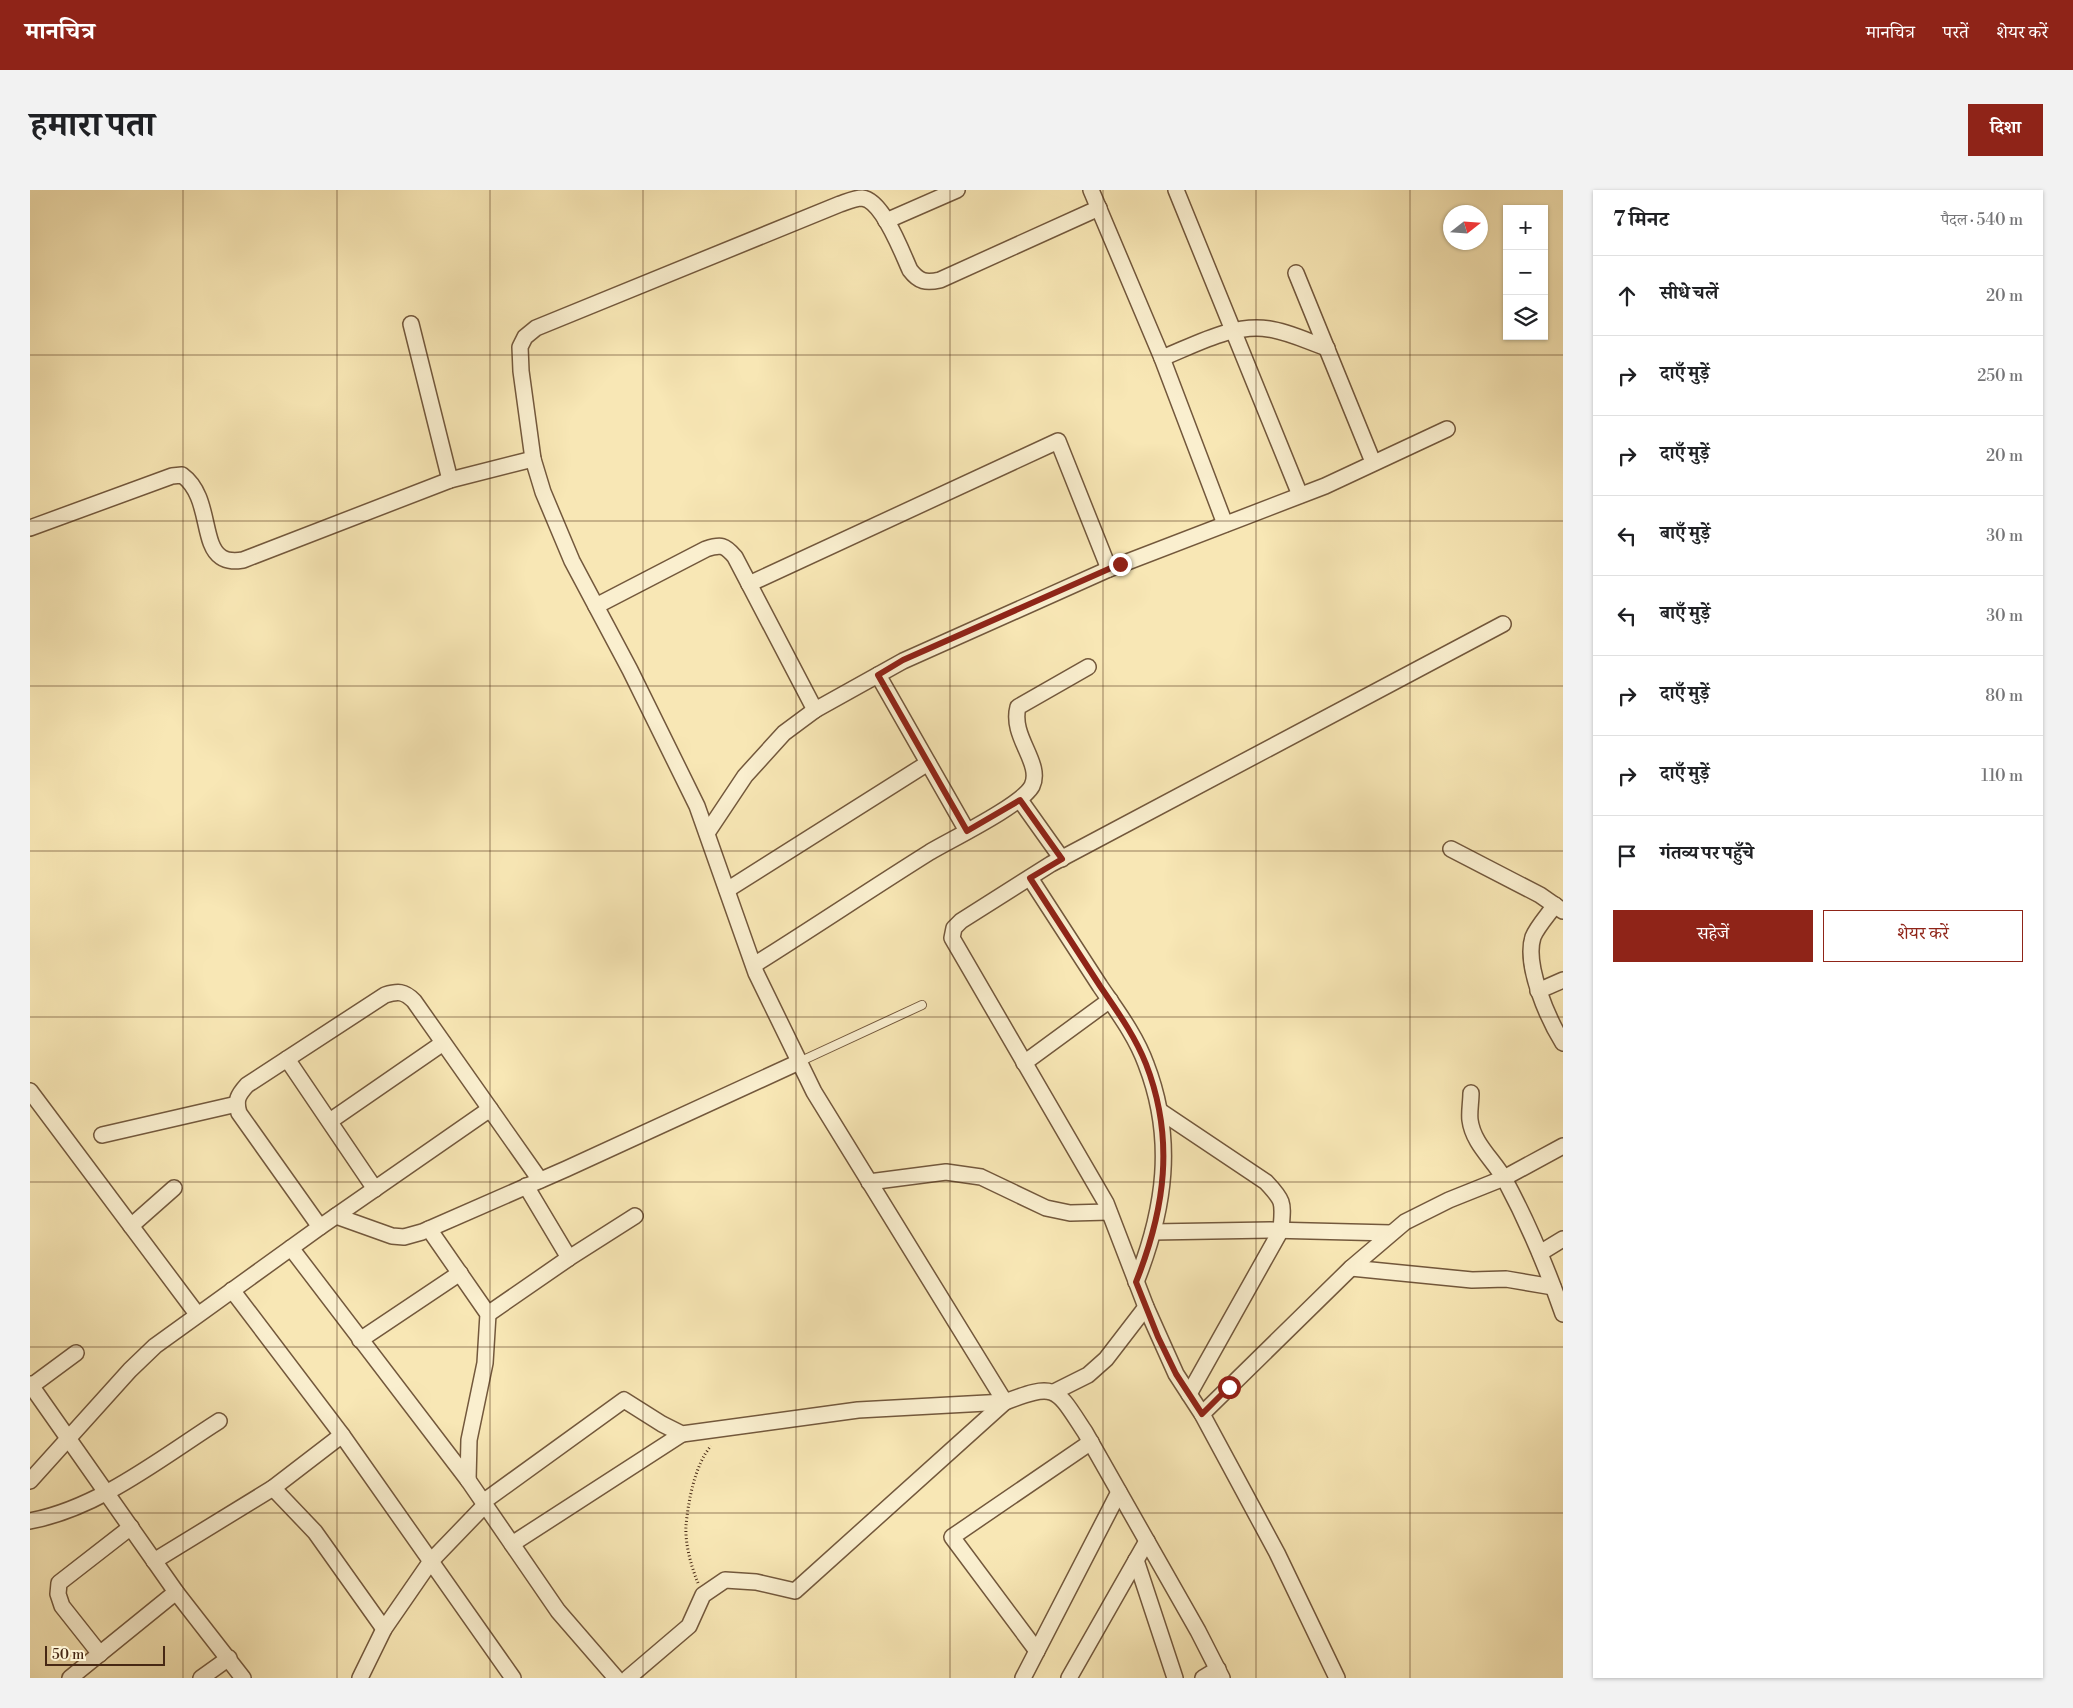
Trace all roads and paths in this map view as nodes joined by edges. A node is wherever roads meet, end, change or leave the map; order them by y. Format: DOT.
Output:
graph roads {
  1 [pos="834,190"];
  2 [pos="957,190"];
  3 [pos="1091,190"];
  4 [pos="1176,190"];
  5 [pos="840,204"];
  6 [pos="1099,208"];
  7 [pos="886,221"];
  8 [pos="1296,273"];
  9 [pos="411,324"];
  10 [pos="1233,331"];
  11 [pos="1328,348"];
  12 [pos="1162,358"];
  13 [pos="1447,429"];
  14 [pos="533,459"];
  15 [pos="1373,462"];
  16 [pos="450,480"];
  17 [pos="1300,495"];
  18 [pos="1225,524"];
  19 [pos="30,528"];
  20 [pos="1110,568"];
  21 [pos="749,584"];
  22 [pos="596,606"];
  23 [pos="1503,624"];
  24 [pos="1088,667"];
  25 [pos="878,675"];
  26 [pos="815,710"];
  27 [pos="928,763"];
  28 [pos="1020,800"];
  29 [pos="967,831"];
  30 [pos="707,833"];
  31 [pos="1450,850"];
  32 [pos="1062,859"];
  33 [pos="1030,878"];
  34 [pos="727,890"];
  35 [pos="1559,908"];
  36 [pos="754,965"];
  37 [pos="1563,980"];
  38 [pos="1538,991"];
  39 [pos="1110,1000"];
  40 [pos="922,1005"];
  41 [pos="443,1043"];
  42 [pos="1563,1043"];
  43 [pos="287,1059"];
  44 [pos="799,1062"];
  45 [pos="1024,1063"];
  46 [pos="30,1091"];
  47 [pos="1470,1093"];
  48 [pos="237,1104"];
  49 [pos="490,1109"];
  50 [pos="1160,1111"];
  51 [pos="330,1121"];
  52 [pos="102,1135"];
  53 [pos="1563,1146"];
  54 [pos="1504,1178"];
  55 [pos="540,1180"];
  56 [pos="869,1182"];
  57 [pos="526,1186"];
  58 [pos="174,1188"];
  59 [pos="375,1189"];
  60 [pos="1109,1212"];
  61 [pos="336,1216"];
  62 [pos="635,1216"];
  63 [pos="131,1226"];
  64 [pos="320,1227"];
  65 [pos="429,1229"];
  66 [pos="1281,1230"];
  67 [pos="1153,1232"];
  68 [pos="1391,1233"];
  69 [pos="1563,1239"];
  70 [pos="291,1248"];
  71 [pos="1540,1253"];
  72 [pos="569,1258"];
  73 [pos="1351,1268"];
  74 [pos="460,1273"];
  75 [pos="1136,1282"];
  76 [pos="232,1290"];
  77 [pos="1557,1292"];
  78 [pos="1146,1307"];
  79 [pos="197,1314"];
  80 [pos="488,1314"];
  81 [pos="1563,1314"];
  82 [pos="360,1340"];
  83 [pos="76,1353"];
  84 [pos="31,1386"];
  85 [pos="1054,1392"];
  86 [pos="1189,1394"];
  87 [pos="1005,1402"];
  88 [pos="1202,1414"];
  89 [pos="219,1421"];
  90 [pos="727,1428"];
  91 [pos="682,1434"];
  92 [pos="342,1435"];
  93 [pos="69,1438"];
  94 [pos="1091,1442"];
  95 [pos="468,1480"];
  96 [pos="30,1481"];
  97 [pos="273,1488"];
  98 [pos="107,1492"];
  99 [pos="1119,1492"];
  100 [pos="484,1503"];
  101 [pos="30,1521"];
  102 [pos="131,1527"];
  103 [pos="1147,1541"];
  104 [pos="512,1544"];
  105 [pos="1136,1560"];
  106 [pos="154,1561"];
  107 [pos="431,1561"];
  108 [pos="176,1592"];
  109 [pos="703,1595"];
  110 [pos="384,1630"];
  111 [pos="1036,1651"];
  112 [pos="100,1654"];
  113 [pos="229,1658"];
  114 [pos="1220,1673"];
  115 [pos="70,1678"];
  116 [pos="202,1678"];
  117 [pos="243,1678"];
  118 [pos="360,1678"];
  119 [pos="513,1678"];
  120 [pos="616,1678"];
  121 [pos="628,1678"];
  122 [pos="1023,1678"];
  123 [pos="1069,1678"];
  124 [pos="1175,1678"];
  125 [pos="1203,1678"];
  126 [pos="1337,1678"];
  1 -- 5 [label="street"];
  2 -- 7 [label="street"];
  3 -- 6 [label="street"];
  4 -- 10 [label="street"];
  5 -- 7 [label="street"];
  5 -- 14 [label="street"];
  6 -- 7 [label="street"];
  6 -- 12 [label="street"];
  8 -- 11 [label="street"];
  9 -- 16 [label="street"];
  10 -- 11 [label="street"];
  10 -- 12 [label="street"];
  10 -- 17 [label="street"];
  11 -- 15 [label="street"];
  12 -- 18 [label="street"];
  13 -- 15 [label="street"];
  14 -- 16 [label="street"];
  14 -- 22 [label="street"];
  15 -- 17 [label="street"];
  16 -- 19 [label="street"];
  17 -- 18 [label="street"];
  18 -- 20 [label="street"];
  20 -- 21 [label="street"];
  20 -- 25 [label="street"];
  21 -- 22 [label="street"];
  21 -- 26 [label="street"];
  22 -- 30 [label="street"];
  23 -- 32 [label="street"];
  24 -- 28 [label="street"];
  25 -- 26 [label="street"];
  25 -- 27 [label="street"];
  26 -- 30 [label="street"];
  27 -- 29 [label="street"];
  27 -- 34 [label="street"];
  28 -- 29 [label="street"];
  28 -- 32 [label="street"];
  29 -- 36 [label="street"];
  30 -- 34 [label="street"];
  31 -- 35 [label="street"];
  32 -- 33 [label="street"];
  33 -- 39 [label="street"];
  33 -- 45 [label="street"];
  34 -- 36 [label="street"];
  35 -- 38 [label="street"];
  36 -- 44 [label="street"];
  37 -- 38 [label="street"];
  38 -- 42 [label="street"];
  39 -- 45 [label="street"];
  39 -- 50 [label="street"];
  40 -- 44 [label="lane"];
  41 -- 43 [label="street"];
  41 -- 49 [label="street"];
  41 -- 51 [label="street"];
  43 -- 48 [label="street"];
  43 -- 51 [label="street"];
  44 -- 55 [label="street"];
  44 -- 56 [label="street"];
  45 -- 60 [label="street"];
  46 -- 63 [label="street"];
  47 -- 54 [label="street"];
  48 -- 52 [label="street"];
  48 -- 64 [label="street"];
  49 -- 55 [label="street"];
  49 -- 59 [label="street"];
  50 -- 66 [label="street"];
  50 -- 67 [label="street"];
  51 -- 59 [label="street"];
  53 -- 54 [label="street"];
  54 -- 68 [label="street"];
  54 -- 71 [label="street"];
  55 -- 57 [label="street"];
  56 -- 60 [label="street"];
  56 -- 87 [label="street"];
  57 -- 65 [label="street"];
  57 -- 72 [label="street"];
  58 -- 63 [label="street"];
  59 -- 61 [label="street"];
  60 -- 75 [label="street"];
  61 -- 64 [label="street"];
  61 -- 65 [label="street"];
  62 -- 72 [label="street"];
  63 -- 79 [label="street"];
  64 -- 70 [label="street"];
  65 -- 74 [label="street"];
  66 -- 67 [label="street"];
  66 -- 68 [label="street"];
  66 -- 86 [label="street"];
  67 -- 75 [label="street"];
  68 -- 73 [label="street"];
  69 -- 71 [label="street"];
  70 -- 76 [label="street"];
  70 -- 82 [label="street"];
  71 -- 77 [label="street"];
  72 -- 80 [label="street"];
  73 -- 77 [label="street"];
  73 -- 88 [label="street"];
  74 -- 80 [label="street"];
  74 -- 82 [label="street"];
  75 -- 78 [label="street"];
  76 -- 79 [label="street"];
  76 -- 92 [label="street"];
  77 -- 81 [label="street"];
  78 -- 85 [label="street"];
  78 -- 86 [label="street"];
  79 -- 93 [label="street"];
  80 -- 95 [label="street"];
  82 -- 95 [label="street"];
  83 -- 84 [label="street"];
  84 -- 93 [label="street"];
  85 -- 87 [label="street"];
  85 -- 94 [label="street"];
  86 -- 88 [label="street"];
  87 -- 90 [label="street"];
  87 -- 109 [label="street"];
  88 -- 126 [label="street"];
  89 -- 98 [label="street"];
  90 -- 91 [label="street"];
  90 -- 109 [label="path"];
  91 -- 100 [label="street"];
  91 -- 104 [label="street"];
  92 -- 97 [label="street"];
  92 -- 107 [label="street"];
  93 -- 96 [label="street"];
  93 -- 98 [label="street"];
  94 -- 99 [label="street"];
  94 -- 111 [label="street"];
  95 -- 100 [label="street"];
  97 -- 106 [label="street"];
  97 -- 110 [label="street"];
  98 -- 101 [label="street"];
  98 -- 102 [label="street"];
  99 -- 103 [label="street"];
  99 -- 111 [label="street"];
  100 -- 104 [label="street"];
  100 -- 107 [label="street"];
  102 -- 106 [label="street"];
  102 -- 112 [label="street"];
  103 -- 105 [label="street"];
  103 -- 114 [label="street"];
  104 -- 120 [label="street"];
  105 -- 123 [label="street"];
  105 -- 124 [label="street"];
  106 -- 108 [label="street"];
  107 -- 110 [label="street"];
  107 -- 119 [label="street"];
  108 -- 112 [label="street"];
  108 -- 113 [label="street"];
  109 -- 121 [label="street"];
  110 -- 118 [label="street"];
  111 -- 122 [label="street"];
  112 -- 115 [label="street"];
  113 -- 116 [label="street"];
  113 -- 117 [label="street"];
  114 -- 125 [label="street"];
}
